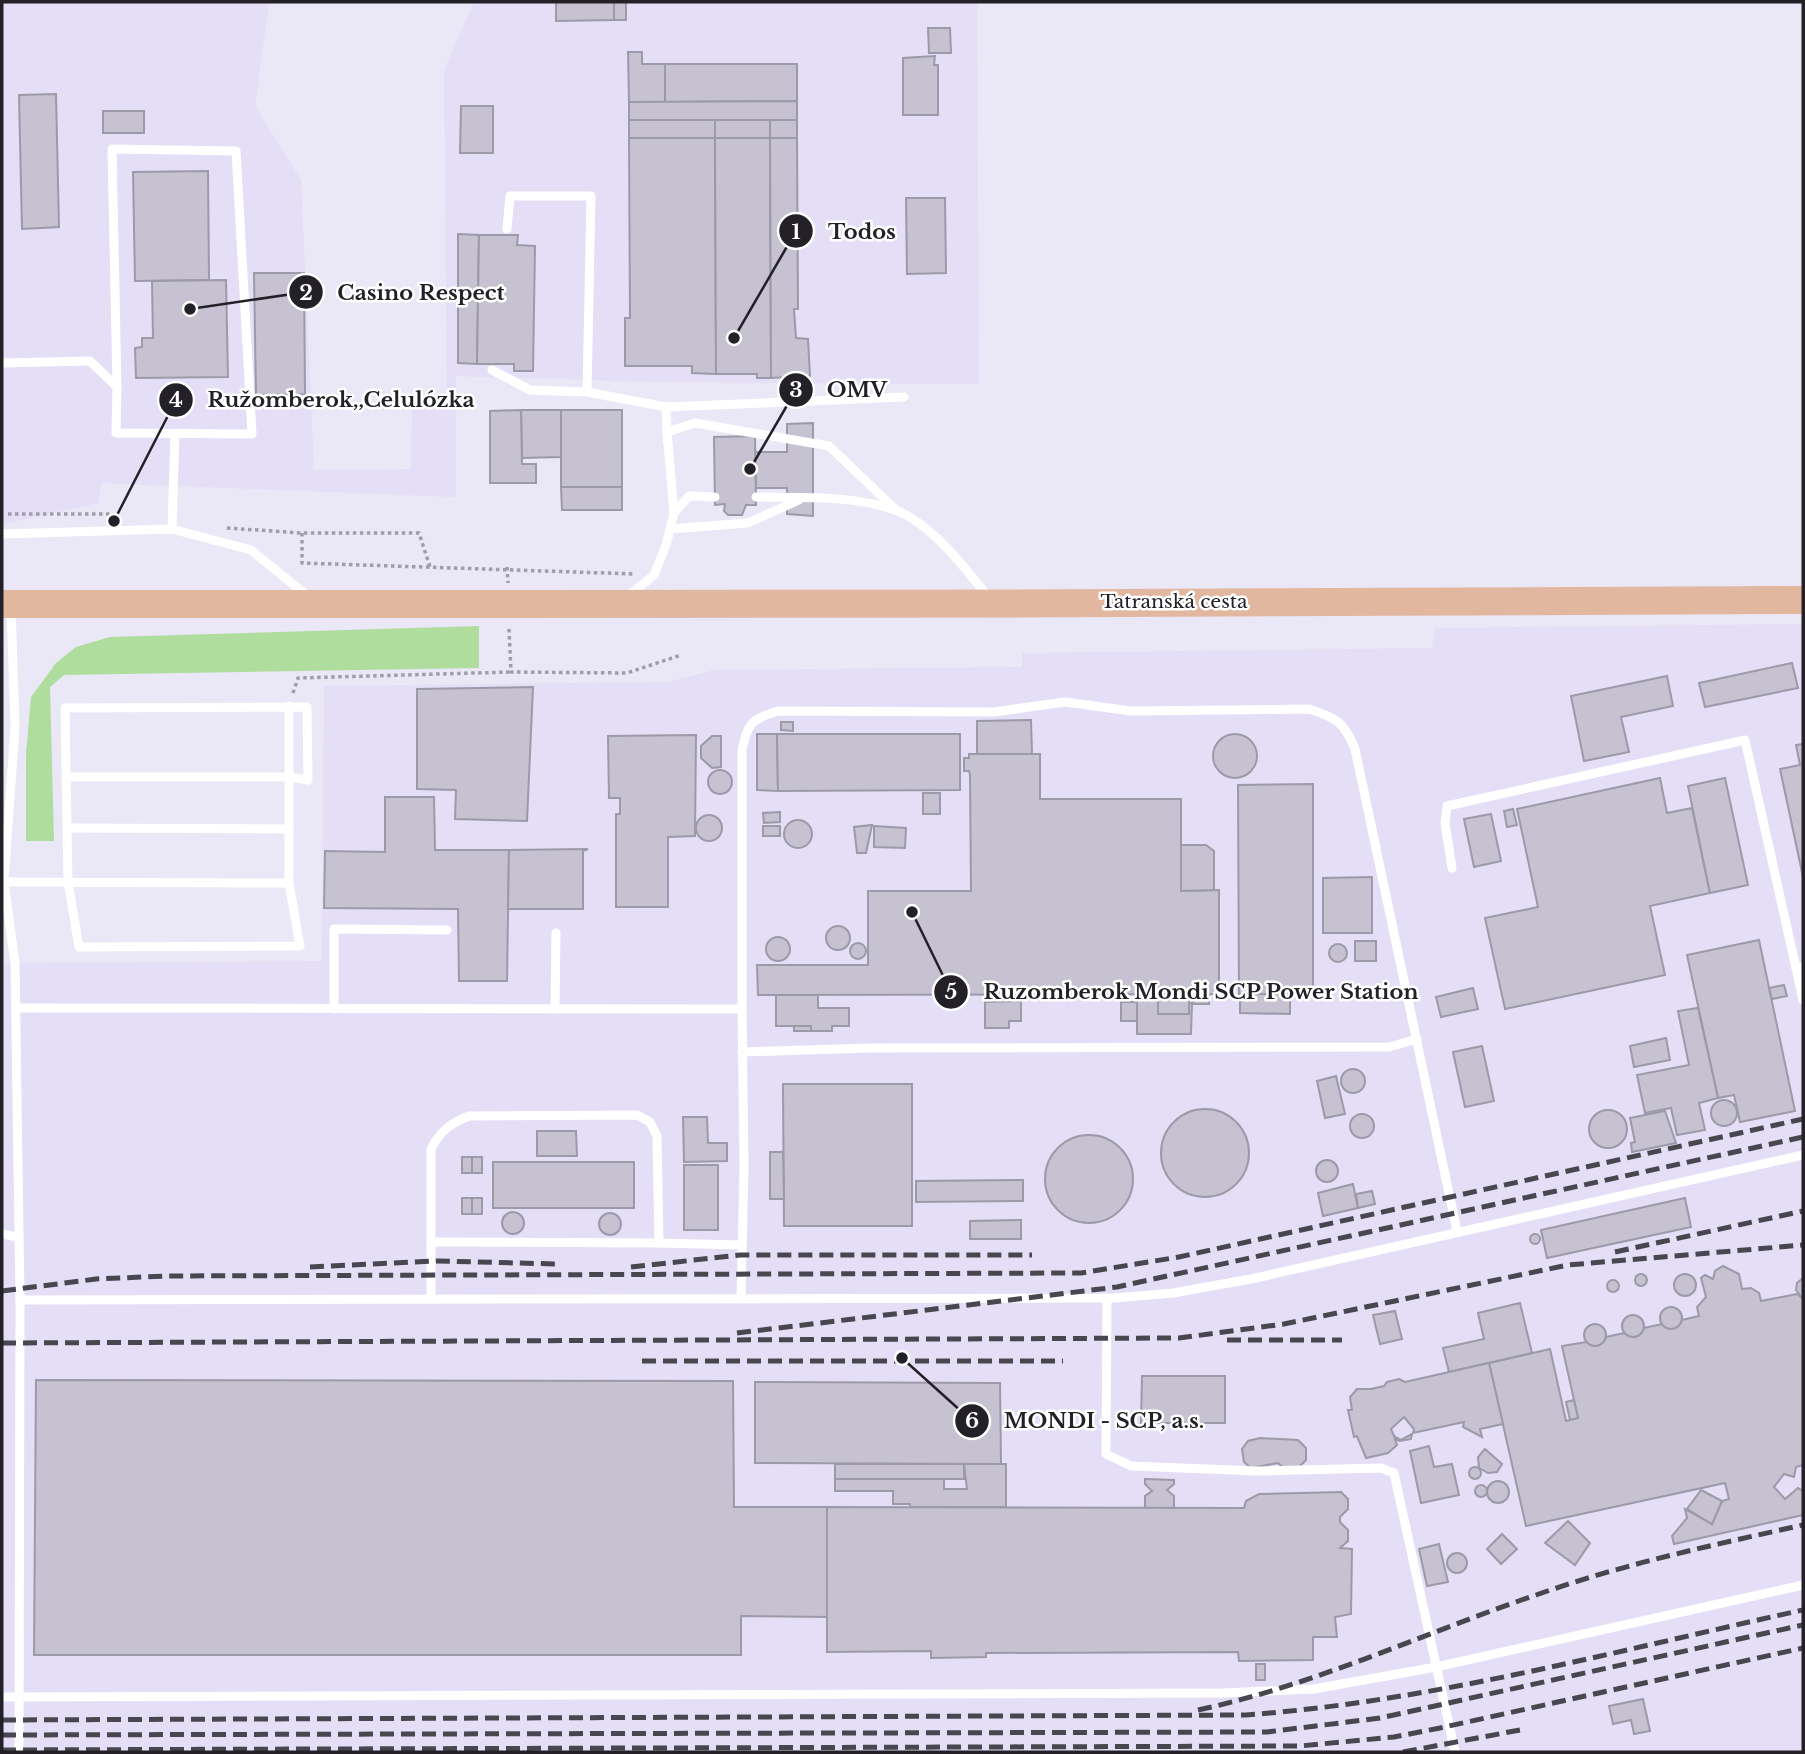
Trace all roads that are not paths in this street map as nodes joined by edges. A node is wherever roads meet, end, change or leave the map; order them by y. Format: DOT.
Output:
graph roads {
  1 [pos="508,229"];
  2 [pos="2,363"];
  3 [pos="492,370"];
  4 [pos="117,387"];
  5 [pos="587,392"];
  6 [pos="904,397"];
  7 [pos="666,407"];
  8 [pos="667,432"];
  9 [pos="176,434"];
  10 [pos="715,497"];
  11 [pos="755,497"];
  12 [pos="804,498"];
  13 [pos="896,510"];
  14 [pos="674,513"];
  15 [pos="172,528"];
  16 [pos="670,530"];
  17 [pos="2,534"];
  18 [pos="1803,600"];
  19 [pos="993,602"];
  20 [pos="6,604"];
  21 [pos="320,605"];
  22 [pos="617,606"];
  23 [pos="289,706"];
  24 [pos="66,777"];
  25 [pos="289,777"];
  26 [pos="67,828"];
  27 [pos="289,829"];
  28 [pos="1452,868"];
  29 [pos="4,882"];
  30 [pos="68,882"];
  31 [pos="289,883"];
  32 [pos="447,930"];
  33 [pos="556,933"];
  34 [pos="1800,968"];
  35 [pos="1803,1000"];
  36 [pos="16,1008"];
  37 [pos="334,1009"];
  38 [pos="555,1009"];
  39 [pos="741,1009"];
  40 [pos="1418,1039"];
  41 [pos="742,1052"];
  42 [pos="1803,1155"];
  43 [pos="1457,1231"];
  44 [pos="2,1236"];
  45 [pos="18,1237"];
  46 [pos="431,1242"];
  47 [pos="659,1243"];
  48 [pos="741,1245"];
  49 [pos="1107,1298"];
  50 [pos="431,1299"];
  51 [pos="741,1299"];
  52 [pos="20,1300"];
  53 [pos="1803,1586"];
  54 [pos="1436,1667"];
  55 [pos="2,1697"];
  56 [pos="19,1697"];
  57 [pos="19,1752"];
  58 [pos="1455,1752"];
  1 -- 5 [label="lane"];
  2 -- 4 [label="lane"];
  3 -- 5 [label="lane"];
  4 -- 9 [label="lane"];
  4 -- 9 [label="lane"];
  5 -- 7 [label="lane"];
  6 -- 7 [label="lane"];
  7 -- 8 [label="lane"];
  8 -- 13 [label="lane"];
  8 -- 14 [label="lane"];
  9 -- 15 [label="lane"];
  10 -- 14 [label="lane"];
  11 -- 12 [label="lane"];
  12 -- 13 [label="lane"];
  12 -- 16 [label="lane"];
  13 -- 19 [label="lane"];
  14 -- 16 [label="lane"];
  15 -- 17 [label="lane"];
  15 -- 21 [label="lane"];
  16 -- 22 [label="lane"];
  18 -- 19 [label="main road, Tatranská cesta"];
  19 -- 22 [label="main road, Tatranská cesta"];
  20 -- 21 [label="main road, Tatranská cesta"];
  20 -- 29 [label="lane"];
  21 -- 22 [label="main road, Tatranská cesta"];
  23 -- 24 [label="lane"];
  23 -- 25 [label="lane"];
  23 -- 25 [label="lane"];
  24 -- 25 [label="lane"];
  24 -- 26 [label="lane"];
  25 -- 27 [label="lane"];
  26 -- 27 [label="lane"];
  26 -- 30 [label="lane"];
  27 -- 31 [label="lane"];
  28 -- 34 [label="lane"];
  29 -- 30 [label="lane"];
  29 -- 36 [label="lane"];
  30 -- 31 [label="lane"];
  30 -- 31 [label="lane"];
  32 -- 37 [label="lane"];
  33 -- 38 [label="lane"];
  34 -- 35 [label="lane"];
  36 -- 37 [label="lane"];
  36 -- 45 [label="lane"];
  37 -- 38 [label="lane"];
  38 -- 39 [label="lane"];
  39 -- 40 [label="lane"];
  39 -- 41 [label="lane"];
  40 -- 41 [label="lane"];
  40 -- 43 [label="lane"];
  41 -- 48 [label="lane"];
  42 -- 43 [label="lane"];
  43 -- 49 [label="lane"];
  44 -- 45 [label="lane"];
  45 -- 52 [label="lane"];
  46 -- 47 [label="lane"];
  46 -- 47 [label="lane"];
  46 -- 50 [label="lane"];
  47 -- 48 [label="lane"];
  48 -- 51 [label="lane"];
  49 -- 51 [label="lane"];
  49 -- 54 [label="lane"];
  50 -- 51 [label="lane"];
  50 -- 52 [label="lane"];
  52 -- 56 [label="lane"];
  53 -- 54 [label="lane"];
  54 -- 56 [label="lane"];
  54 -- 58 [label="lane"];
  55 -- 56 [label="lane"];
  56 -- 57 [label="lane"];
}
